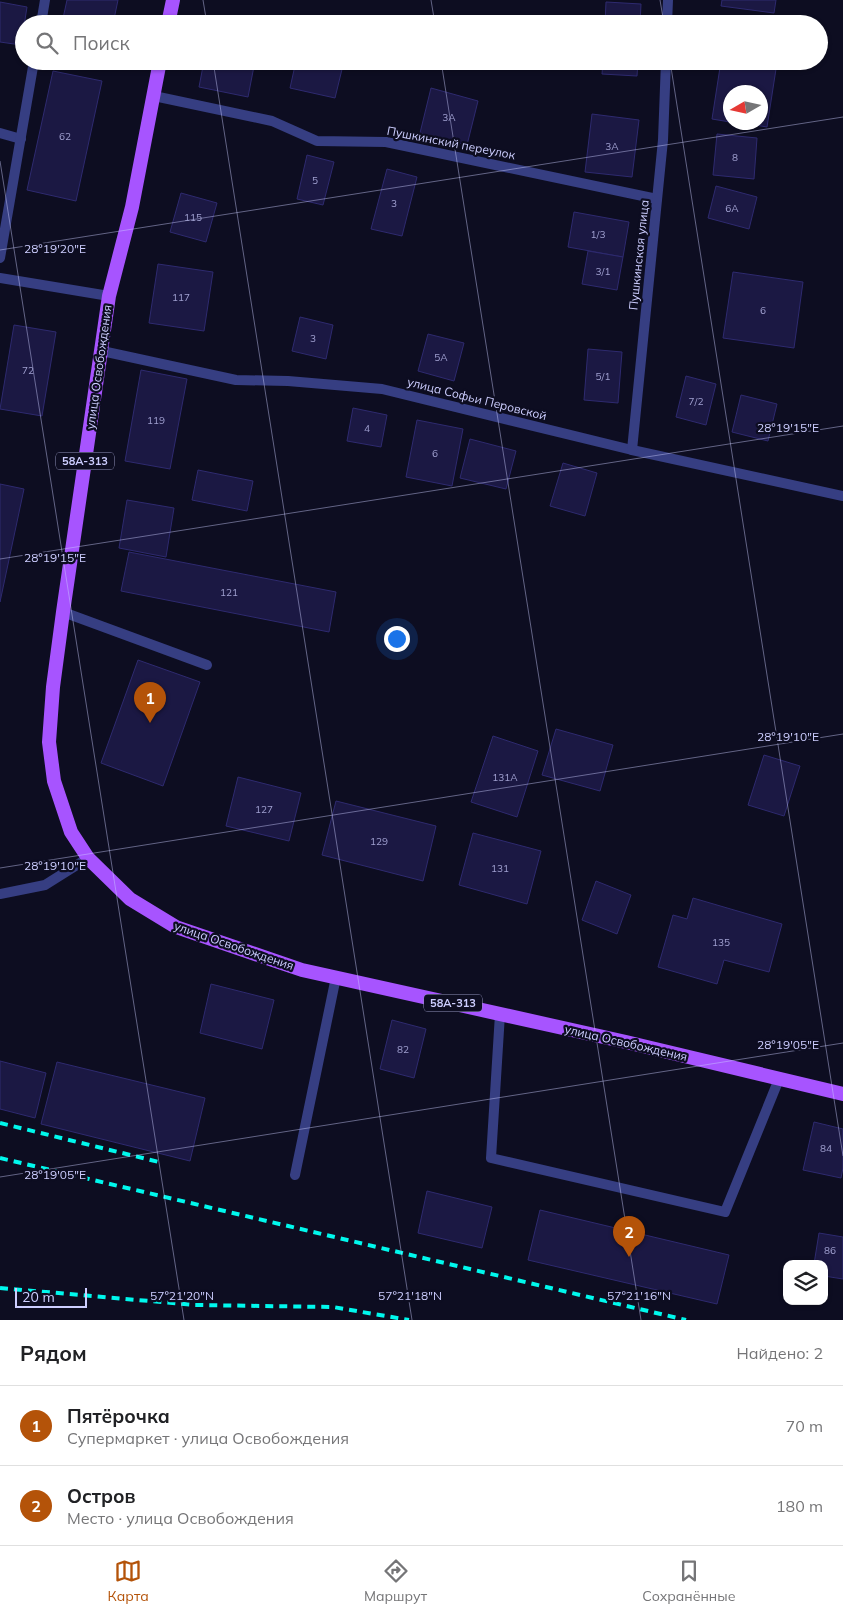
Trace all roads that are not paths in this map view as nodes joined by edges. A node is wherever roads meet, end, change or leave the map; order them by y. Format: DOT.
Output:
graph roads {
  1 [pos="45,0"];
  2 [pos="173,0"];
  3 [pos="668,0"];
  4 [pos="42,15"];
  5 [pos="170,15"];
  6 [pos="667,15"];
  7 [pos="32,70"];
  8 [pos="159,70"];
  9 [pos="666,70"];
  10 [pos="154,96"];
  11 [pos="0,133"];
  12 [pos="21,138"];
  13 [pos="657,199"];
  14 [pos="0,258"];
  15 [pos="0,278"];
  16 [pos="109,296"];
  17 [pos="102,351"];
  18 [pos="632,450"];
  19 [pos="843,496"];
  20 [pos="63,612"];
  21 [pos="207,665"];
  22 [pos="88,858"];
  23 [pos="0,894"];
  24 [pos="336,977"];
  25 [pos="500,1014"];
  26 [pos="779,1079"];
  27 [pos="843,1094"];
  28 [pos="294,1175"];
  1 -- 4 [label="street"];
  2 -- 5 [label="main road"];
  3 -- 6 [label="street"];
  7 -- 12 [label="street"];
  8 -- 10 [label="main road, улица Освобождения / 58А-313"];
  9 -- 13 [label="street, Пушкинская улица"];
  10 -- 13 [label="street, Пушкинский переулок"];
  10 -- 16 [label="main road, улица Освобождения / 58А-313"];
  11 -- 12 [label="street"];
  12 -- 14 [label="street"];
  13 -- 18 [label="street, Пушкинская улица"];
  15 -- 16 [label="street"];
  16 -- 17 [label="main road, улица Освобождения / 58А-313"];
  17 -- 18 [label="street, улица Софьи Перовской"];
  17 -- 20 [label="main road, улица Освобождения / 58А-313"];
  18 -- 19 [label="street, улица Софьи Перовской"];
  20 -- 21 [label="street"];
  20 -- 22 [label="main road, улица Освобождения / 58А-313"];
  22 -- 23 [label="street"];
  22 -- 24 [label="main road, улица Освобождения / 58А-313"];
  24 -- 25 [label="main road, улица Освобождения / 58А-313"];
  24 -- 28 [label="street"];
  25 -- 26 [label="main road, улица Освобождения / 58А-313"];
  25 -- 26 [label="street"];
  26 -- 27 [label="main road, улица Освобождения / 58А-313"];
}
